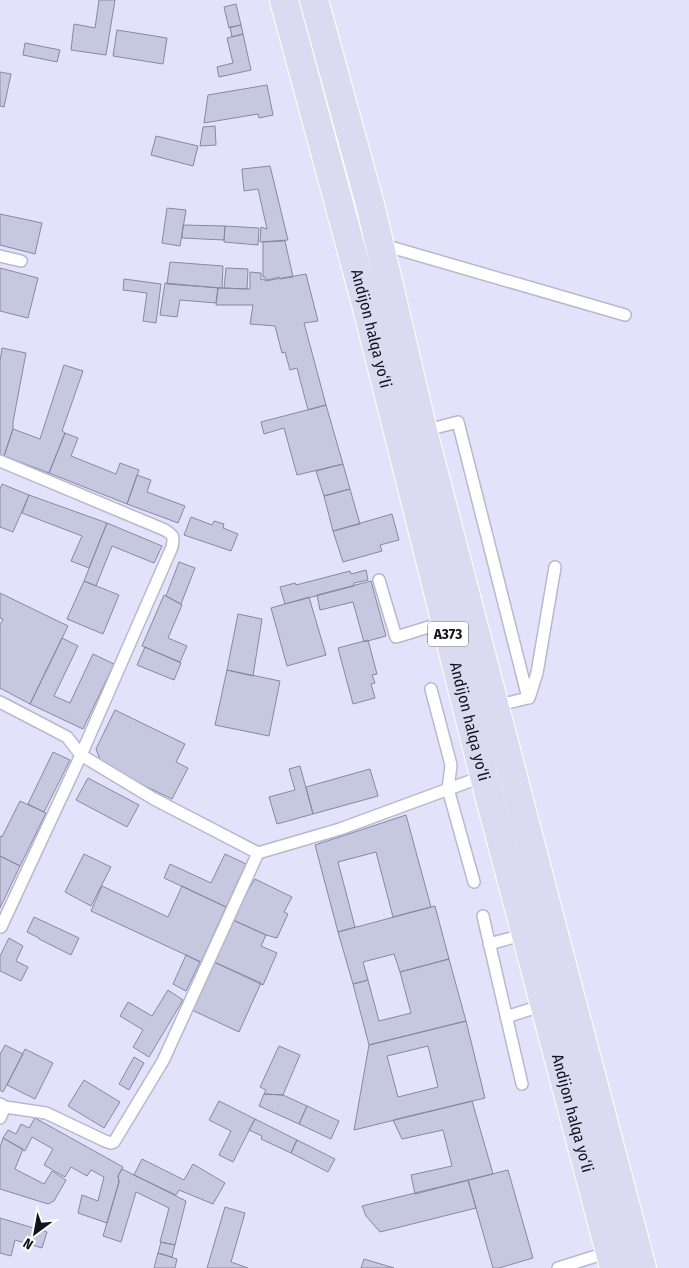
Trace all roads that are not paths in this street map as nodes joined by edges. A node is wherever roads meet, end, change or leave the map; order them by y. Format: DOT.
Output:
graph roads {
  1 [pos="284,0"];
  2 [pos="314,0"];
  3 [pos="379,244"];
  4 [pos="0,256"];
  5 [pos="21,261"];
  6 [pos="625,315"];
  7 [pos="424,431"];
  8 [pos="0,461"];
  9 [pos="555,568"];
  10 [pos="379,580"];
  11 [pos="445,622"];
  12 [pos="431,689"];
  13 [pos="528,698"];
  14 [pos="0,702"];
  15 [pos="495,706"];
  16 [pos="81,755"];
  17 [pos="484,776"];
  18 [pos="448,789"];
  19 [pos="258,853"];
  20 [pos="474,882"];
  21 [pos="483,916"];
  22 [pos="1,927"];
  23 [pos="526,934"];
  24 [pos="490,944"];
  25 [pos="544,1005"];
  26 [pos="506,1017"];
  27 [pos="522,1084"];
  28 [pos="3,1105"];
  29 [pos="0,1118"];
  30 [pos="612,1260"];
  31 [pos="558,1268"];
  32 [pos="642,1268"];
  1 -- 11 [label="highway, Andijon halqa yo‘li / A373"];
  2 -- 3 [label="highway, Andijon halqa yo‘li / A373"];
  3 -- 6 [label="lane"];
  3 -- 7 [label="highway, Andijon halqa yo‘li / A373"];
  4 -- 5 [label="lane"];
  7 -- 13 [label="lane"];
  7 -- 15 [label="highway, Andijon halqa yo‘li / A373"];
  8 -- 16 [label="lane"];
  9 -- 13 [label="lane"];
  10 -- 11 [label="lane"];
  11 -- 17 [label="highway, Andijon halqa yo‘li / A373"];
  12 -- 18 [label="lane"];
  13 -- 15 [label="lane"];
  14 -- 16 [label="lane"];
  15 -- 32 [label="highway, Andijon halqa yo‘li / A373"];
  16 -- 19 [label="lane"];
  16 -- 22 [label="lane"];
  17 -- 18 [label="lane"];
  17 -- 23 [label="highway, Andijon halqa yo‘li / A373"];
  18 -- 19 [label="lane"];
  18 -- 20 [label="lane"];
  19 -- 28 [label="lane"];
  21 -- 24 [label="lane"];
  23 -- 24 [label="lane"];
  23 -- 25 [label="highway, Andijon halqa yo‘li / A373"];
  24 -- 26 [label="lane"];
  25 -- 26 [label="lane"];
  25 -- 30 [label="highway, Andijon halqa yo‘li / A373"];
  26 -- 27 [label="lane"];
  28 -- 29 [label="lane"];
  30 -- 31 [label="lane"];
}
